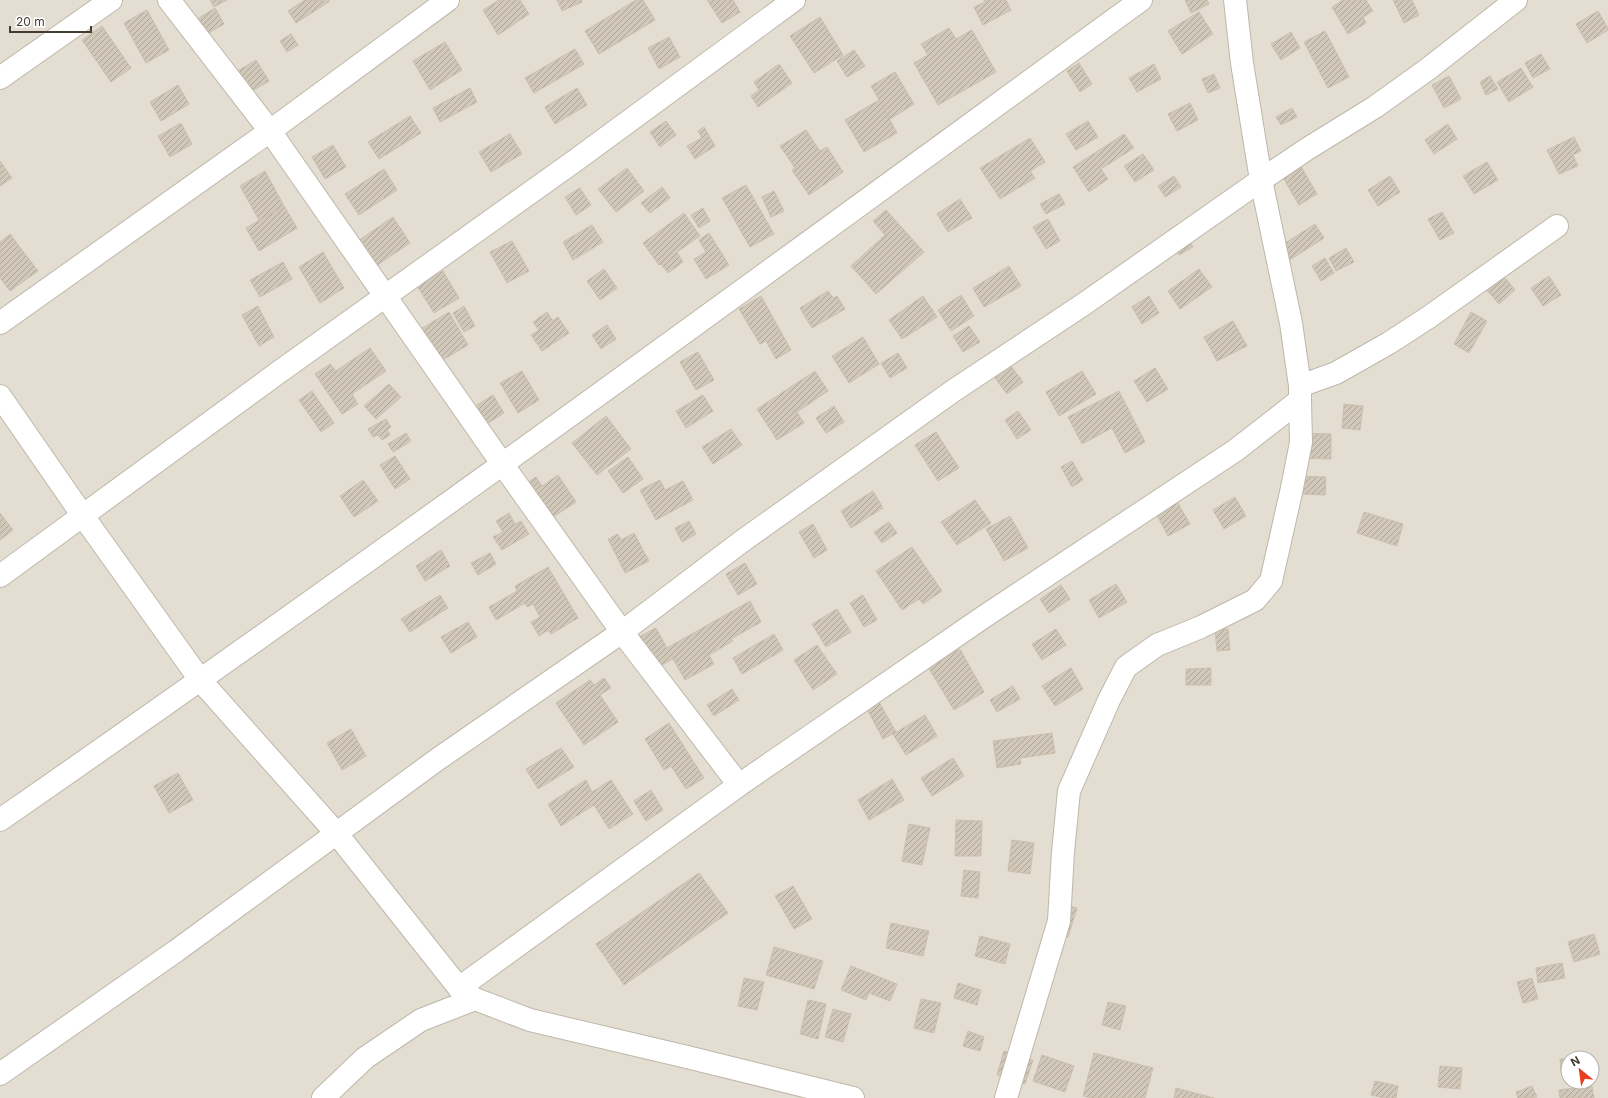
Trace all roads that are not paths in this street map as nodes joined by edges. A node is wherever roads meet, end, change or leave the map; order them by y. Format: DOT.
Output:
graph roads {
  1 [pos="111,0"];
  2 [pos="168,0"];
  3 [pos="448,0"];
  4 [pos="794,0"];
  5 [pos="1141,0"];
  6 [pos="1235,0"];
  7 [pos="1516,0"];
  8 [pos="0,78"];
  9 [pos="270,131"];
  10 [pos="1261,180"];
  11 [pos="1557,226"];
  12 [pos="385,295"];
  13 [pos="0,323"];
  14 [pos="1300,393"];
  15 [pos="0,396"];
  16 [pos="503,465"];
  17 [pos="83,516"];
  18 [pos="0,576"];
  19 [pos="622,632"];
  20 [pos="201,681"];
  21 [pos="739,785"];
  22 [pos="0,820"];
  23 [pos="337,834"];
  24 [pos="467,993"];
  25 [pos="0,1074"];
  26 [pos="323,1098"];
  27 [pos="853,1098"];
  28 [pos="1006,1098"];
  1 -- 8 [label="street"];
  2 -- 9 [label="street"];
  3 -- 9 [label="street"];
  4 -- 12 [label="street"];
  5 -- 16 [label="street"];
  6 -- 10 [label="street"];
  7 -- 10 [label="street"];
  9 -- 12 [label="street"];
  9 -- 13 [label="street"];
  10 -- 14 [label="street"];
  10 -- 19 [label="street"];
  11 -- 14 [label="street"];
  12 -- 16 [label="street"];
  12 -- 17 [label="street"];
  14 -- 21 [label="street"];
  14 -- 28 [label="street"];
  15 -- 17 [label="street"];
  16 -- 19 [label="street"];
  16 -- 20 [label="street"];
  17 -- 18 [label="street"];
  17 -- 20 [label="street"];
  19 -- 21 [label="street"];
  19 -- 23 [label="street"];
  20 -- 22 [label="street"];
  20 -- 23 [label="street"];
  21 -- 24 [label="street"];
  23 -- 24 [label="street"];
  23 -- 25 [label="street"];
  24 -- 26 [label="street"];
  24 -- 27 [label="street"];
}
